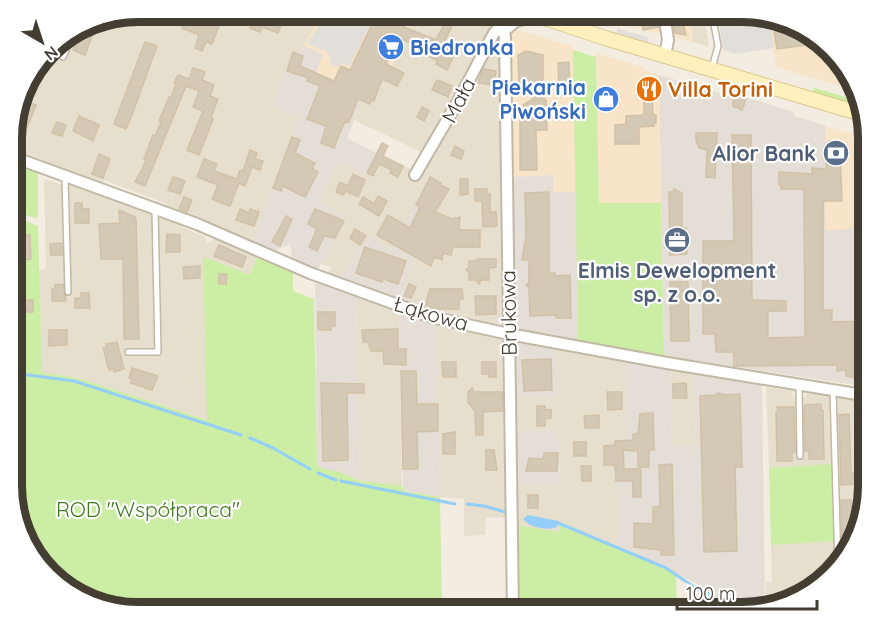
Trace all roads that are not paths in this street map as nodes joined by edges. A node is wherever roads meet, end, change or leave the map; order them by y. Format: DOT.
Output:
graph roads {
  1 [pos="559,23"];
  2 [pos="666,23"];
  3 [pos="714,23"];
  4 [pos="501,24"];
  5 [pos="665,56"];
  6 [pos="711,70"];
  7 [pos="856,112"];
  8 [pos="22,162"];
  9 [pos="414,175"];
  10 [pos="66,176"];
  11 [pos="155,209"];
  12 [pos="68,292"];
  13 [pos="509,334"];
  14 [pos="128,352"];
  15 [pos="799,386"];
  16 [pos="833,390"];
  17 [pos="858,394"];
  18 [pos="800,456"];
  19 [pos="838,552"];
  20 [pos="513,602"];
  1 -- 5 [label="street"];
  2 -- 5 [label="street"];
  3 -- 6 [label="lane"];
  4 -- 9 [label="street, Mała"];
  4 -- 13 [label="street, Brukowa"];
  5 -- 6 [label="street"];
  6 -- 7 [label="street"];
  8 -- 10 [label="street, Łąkowa"];
  10 -- 11 [label="street, Łąkowa"];
  10 -- 12 [label="lane"];
  11 -- 13 [label="street, Łąkowa"];
  11 -- 14 [label="lane"];
  13 -- 15 [label="street, Łąkowa"];
  13 -- 20 [label="street, Brukowa"];
  15 -- 16 [label="street, Łąkowa"];
  15 -- 18 [label="lane"];
  16 -- 17 [label="street, Łąkowa"];
  16 -- 19 [label="lane"];
}
